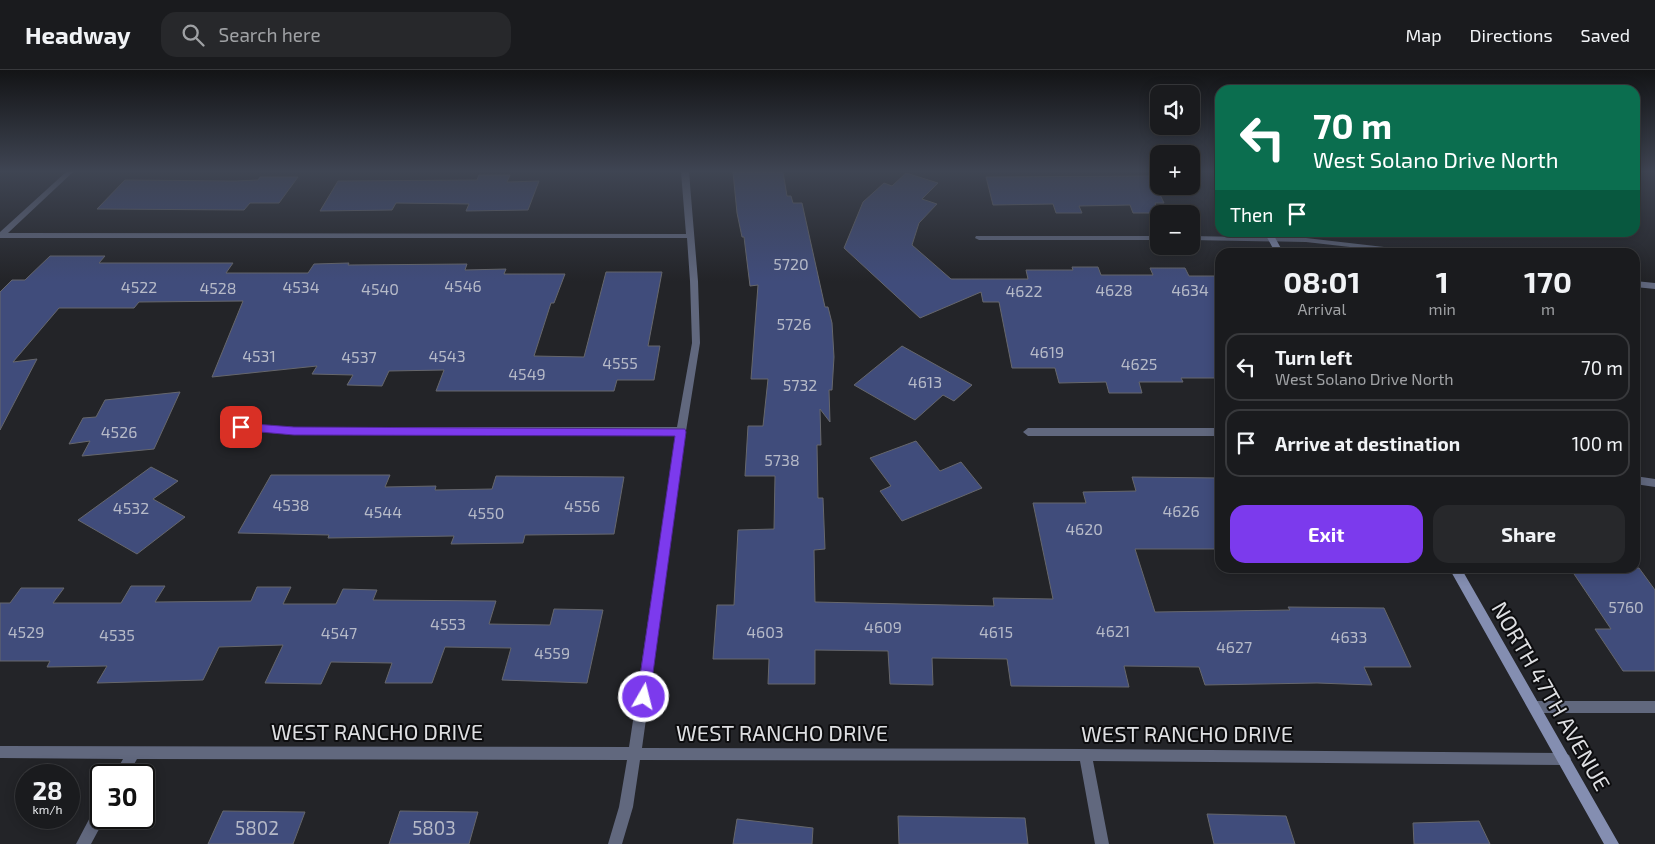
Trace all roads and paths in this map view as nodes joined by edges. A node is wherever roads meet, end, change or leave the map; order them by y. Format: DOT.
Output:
graph roads {
  1 [pos="31,208"];
  2 [pos="688,208"];
  3 [pos="1,236"];
  4 [pos="691,236"];
  5 [pos="1230,237"];
  6 [pos="1270,237"];
  7 [pos="1279,237"];
  8 [pos="979,238"];
  9 [pos="1150,238"];
  10 [pos="1200,238"];
  11 [pos="1276,248"];
  12 [pos="1380,248"];
  13 [pos="1640,284"];
  14 [pos="1655,286"];
  15 [pos="241,427"];
  16 [pos="681,432"];
  17 [pos="1028,432"];
  18 [pos="1215,432"];
  19 [pos="1640,480"];
  20 [pos="1655,482"];
  21 [pos="1459,573"];
  22 [pos="1535,707"];
  23 [pos="1655,707"];
  24 [pos="0,752"];
  25 [pos="133,754"];
  26 [pos="635,754"];
  27 [pos="1085,755"];
  28 [pos="1564,759"];
  29 [pos="127,764"];
  30 [pos="91,829"];
  31 [pos="83,844"];
  32 [pos="615,844"];
  33 [pos="1102,844"];
  34 [pos="1612,844"];
  1 -- 3 [label="street"];
  2 -- 4 [label="street"];
  3 -- 4 [label="street"];
  4 -- 16 [label="street"];
  5 -- 10 [label="street"];
  6 -- 11 [label="street"];
  7 -- 12 [label="street"];
  8 -- 9 [label="street"];
  13 -- 14 [label="street"];
  15 -- 16 [label="street"];
  16 -- 26 [label="street"];
  17 -- 18 [label="street"];
  19 -- 20 [label="street"];
  21 -- 22 [label="street, NORTH 47TH AVENUE"];
  22 -- 23 [label="street"];
  22 -- 28 [label="street, NORTH 47TH AVENUE"];
  24 -- 25 [label="street, WEST RANCHO DRIVE"];
  25 -- 26 [label="street, WEST RANCHO DRIVE"];
  25 -- 29 [label="street"];
  26 -- 27 [label="street, WEST RANCHO DRIVE"];
  26 -- 32 [label="street"];
  27 -- 28 [label="street, WEST RANCHO DRIVE"];
  27 -- 33 [label="street"];
  28 -- 34 [label="street, NORTH 47TH AVENUE"];
  30 -- 31 [label="street"];
}
